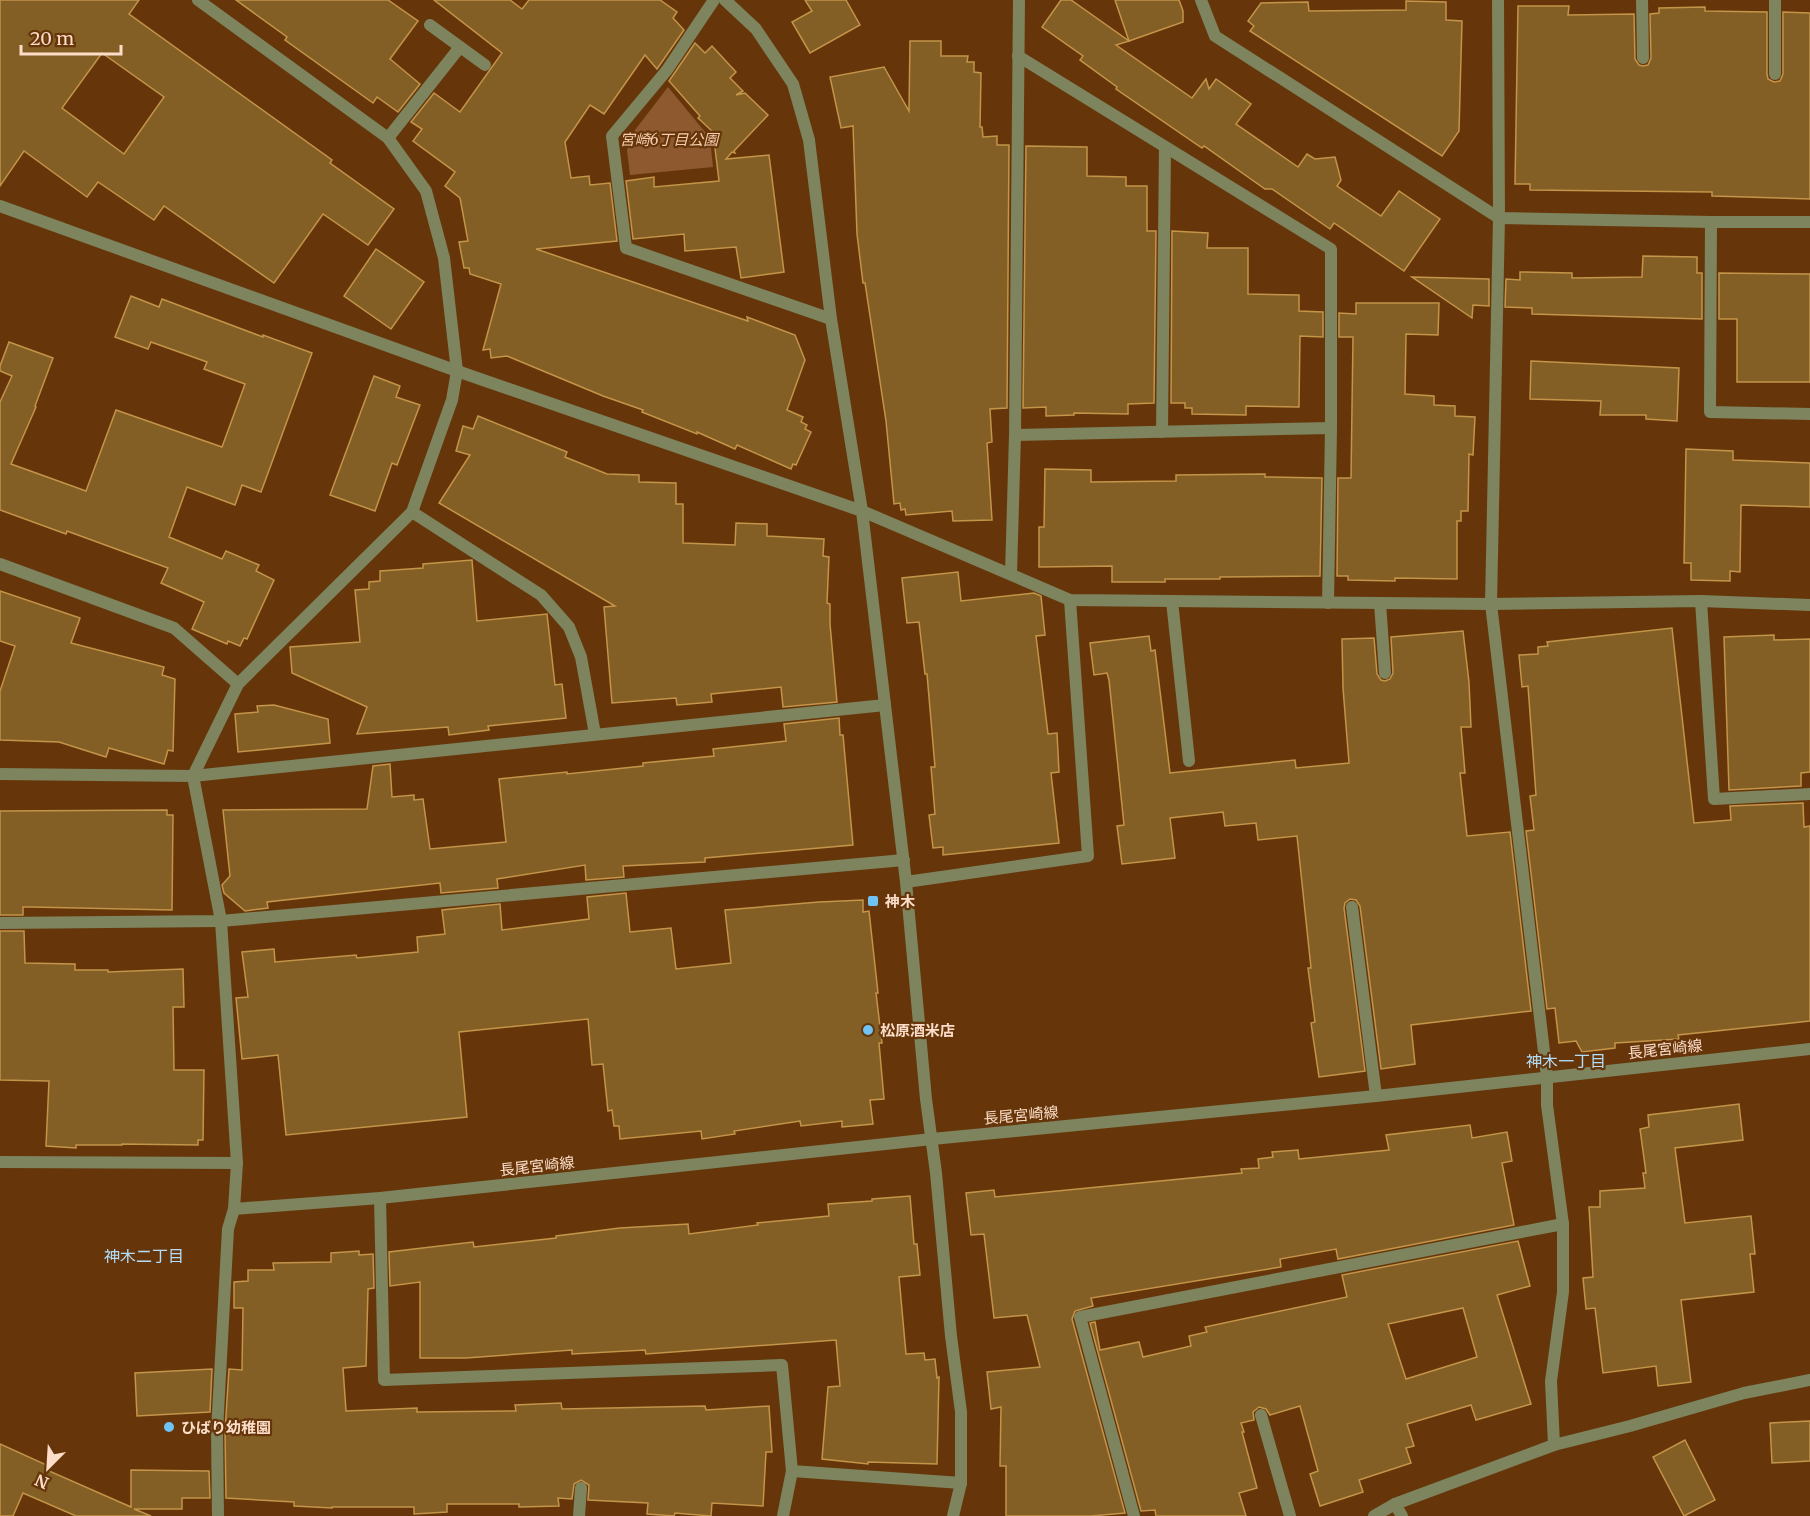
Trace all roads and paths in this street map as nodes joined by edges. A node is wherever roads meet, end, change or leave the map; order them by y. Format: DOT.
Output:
graph roads {
  1 [pos="198,0"];
  2 [pos="714,0"];
  3 [pos="725,0"];
  4 [pos="1019,0"];
  5 [pos="1201,0"];
  6 [pos="1498,0"];
  7 [pos="1642,0"];
  8 [pos="1775,0"];
  9 [pos="430,25"];
  10 [pos="460,47"];
  11 [pos="1018,56"];
  12 [pos="1643,58"];
  13 [pos="485,65"];
  14 [pos="1774,74"];
  15 [pos="388,138"];
  16 [pos="1165,147"];
  17 [pos="0,206"];
  18 [pos="1500,218"];
  19 [pos="1711,222"];
  20 [pos="1810,222"];
  21 [pos="831,319"];
  22 [pos="457,371"];
  23 [pos="1810,414"];
  24 [pos="1331,428"];
  25 [pos="1162,432"];
  26 [pos="1015,435"];
  27 [pos="862,511"];
  28 [pos="411,512"];
  29 [pos="0,564"];
  30 [pos="1011,574"];
  31 [pos="1070,600"];
  32 [pos="1172,601"];
  33 [pos="1701,601"];
  34 [pos="1328,603"];
  35 [pos="1380,603"];
  36 [pos="1491,604"];
  37 [pos="1810,605"];
  38 [pos="1385,673"];
  39 [pos="238,684"];
  40 [pos="885,705"];
  41 [pos="595,734"];
  42 [pos="1188,761"];
  43 [pos="0,774"];
  44 [pos="193,776"];
  45 [pos="1810,794"];
  46 [pos="904,860"];
  47 [pos="906,882"];
  48 [pos="1352,907"];
  49 [pos="221,921"];
  50 [pos="0,923"];
  51 [pos="1810,1049"];
  52 [pos="1546,1077"];
  53 [pos="1376,1096"];
  54 [pos="932,1139"];
  55 [pos="0,1162"];
  56 [pos="237,1163"];
  57 [pos="380,1198"];
  58 [pos="234,1209"];
  59 [pos="1563,1224"];
  60 [pos="1810,1380"];
  61 [pos="1261,1415"];
  62 [pos="1554,1445"];
  63 [pos="792,1471"];
  64 [pos="961,1483"];
  65 [pos="581,1488"];
  66 [pos="1395,1504"];
  67 [pos="218,1516"];
  68 [pos="579,1516"];
  69 [pos="783,1516"];
  70 [pos="953,1516"];
  71 [pos="1134,1516"];
  72 [pos="1290,1516"];
  73 [pos="1374,1516"];
  74 [pos="1402,1516"];
  1 -- 15 [label="street"];
  2 -- 21 [label="street"];
  3 -- 21 [label="street"];
  4 -- 11 [label="street"];
  5 -- 18 [label="street"];
  6 -- 18 [label="street"];
  7 -- 12 [label="street"];
  8 -- 14 [label="street"];
  9 -- 10 [label="street"];
  10 -- 13 [label="street"];
  10 -- 15 [label="street"];
  11 -- 16 [label="street"];
  11 -- 26 [label="street"];
  15 -- 22 [label="street"];
  16 -- 24 [label="street"];
  16 -- 25 [label="street"];
  17 -- 22 [label="street"];
  18 -- 19 [label="street"];
  18 -- 36 [label="street"];
  19 -- 20 [label="street"];
  19 -- 23 [label="street"];
  21 -- 27 [label="street"];
  22 -- 27 [label="street"];
  22 -- 28 [label="street"];
  24 -- 25 [label="street"];
  24 -- 34 [label="street"];
  25 -- 26 [label="street"];
  26 -- 30 [label="street"];
  27 -- 30 [label="street"];
  27 -- 40 [label="street"];
  28 -- 39 [label="street"];
  28 -- 41 [label="street"];
  29 -- 39 [label="street"];
  30 -- 31 [label="street"];
  31 -- 32 [label="street"];
  31 -- 47 [label="street"];
  32 -- 34 [label="street"];
  32 -- 42 [label="street"];
  33 -- 36 [label="street"];
  33 -- 37 [label="street"];
  33 -- 45 [label="street"];
  34 -- 35 [label="street"];
  35 -- 36 [label="street"];
  35 -- 38 [label="street"];
  36 -- 52 [label="street"];
  39 -- 44 [label="street"];
  40 -- 41 [label="street"];
  40 -- 46 [label="street"];
  41 -- 44 [label="street"];
  43 -- 44 [label="street"];
  44 -- 49 [label="street"];
  46 -- 47 [label="street"];
  46 -- 49 [label="street"];
  47 -- 54 [label="street"];
  48 -- 53 [label="street"];
  49 -- 50 [label="street"];
  49 -- 56 [label="street"];
  51 -- 52 [label="street, 長尾宮崎線"];
  52 -- 53 [label="street, 長尾宮崎線"];
  52 -- 59 [label="street"];
  53 -- 54 [label="street, 長尾宮崎線"];
  54 -- 57 [label="street, 長尾宮崎線"];
  54 -- 64 [label="street"];
  55 -- 56 [label="street"];
  56 -- 58 [label="street"];
  57 -- 58 [label="street, 長尾宮崎線"];
  57 -- 63 [label="street"];
  58 -- 67 [label="street"];
  59 -- 62 [label="street"];
  59 -- 71 [label="street"];
  60 -- 62 [label="street"];
  61 -- 72 [label="street"];
  62 -- 66 [label="street"];
  63 -- 64 [label="street"];
  63 -- 69 [label="street"];
  64 -- 70 [label="street"];
  65 -- 68 [label="street"];
  66 -- 73 [label="street"];
  66 -- 74 [label="street"];
}
